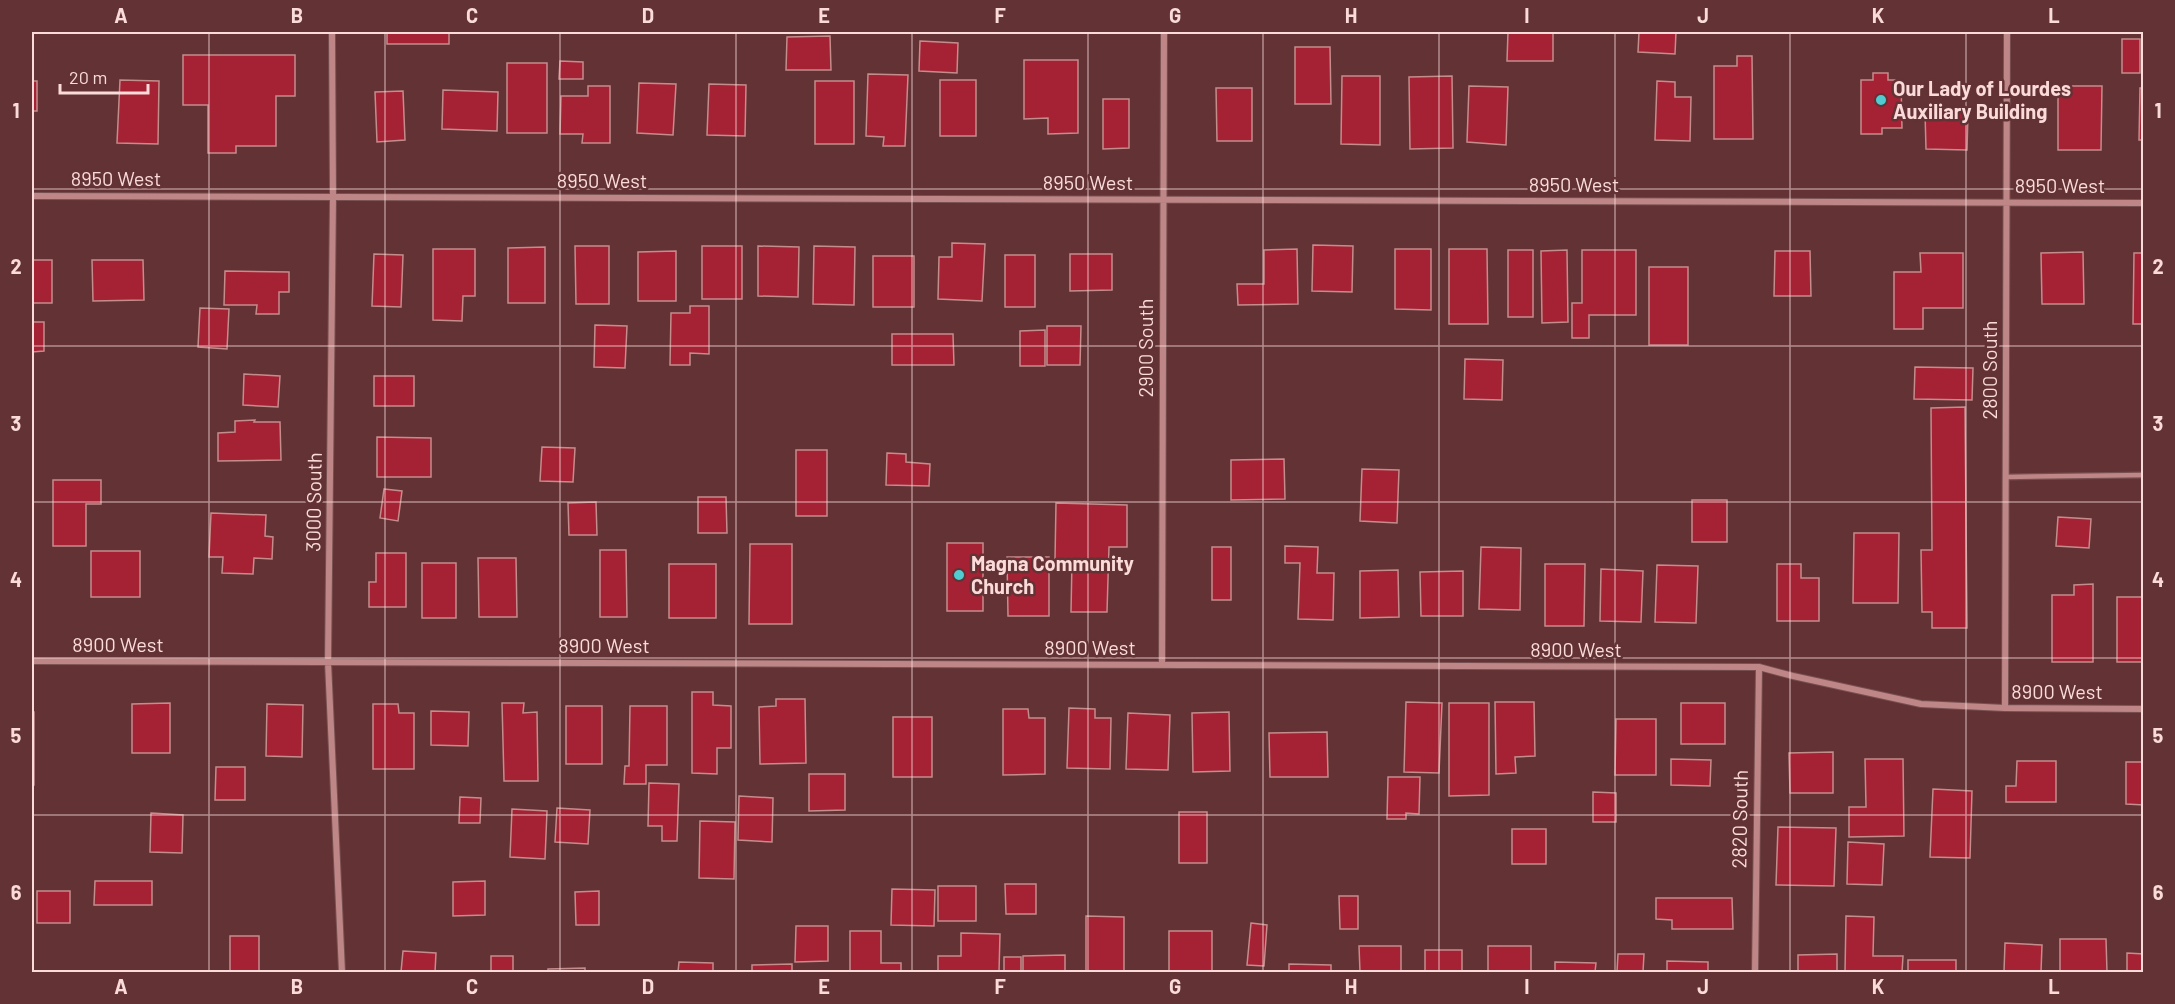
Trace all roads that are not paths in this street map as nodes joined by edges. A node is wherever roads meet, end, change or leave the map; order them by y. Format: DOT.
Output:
graph roads {
  1 [pos="332,32"];
  2 [pos="1164,32"];
  3 [pos="2007,32"];
  4 [pos="32,196"];
  5 [pos="333,197"];
  6 [pos="1164,200"];
  7 [pos="2007,203"];
  8 [pos="2144,203"];
  9 [pos="2144,475"];
  10 [pos="2006,477"];
  11 [pos="32,661"];
  12 [pos="328,662"];
  13 [pos="1161,665"];
  14 [pos="1758,667"];
  15 [pos="2005,708"];
  16 [pos="2144,709"];
  17 [pos="342,972"];
  18 [pos="1755,972"];
  1 -- 5 [label="street, 3000 South"];
  2 -- 6 [label="street, 2900 South"];
  3 -- 7 [label="street, 2800 South"];
  4 -- 5 [label="street, 8950 West"];
  5 -- 6 [label="street, 8950 West"];
  5 -- 12 [label="street, 3000 South"];
  6 -- 7 [label="street, 8950 West"];
  6 -- 13 [label="street, 2900 South"];
  7 -- 8 [label="street, 8950 West"];
  7 -- 10 [label="street, 2800 South"];
  9 -- 10 [label="lane"];
  10 -- 15 [label="street, 2800 South"];
  11 -- 12 [label="street, 8900 West"];
  12 -- 13 [label="street, 8900 West"];
  12 -- 17 [label="street, 3000 South"];
  13 -- 14 [label="street, 8900 West"];
  14 -- 15 [label="street, 8900 West"];
  14 -- 18 [label="street, 2820 South"];
  15 -- 16 [label="street, 8900 West"];
}
